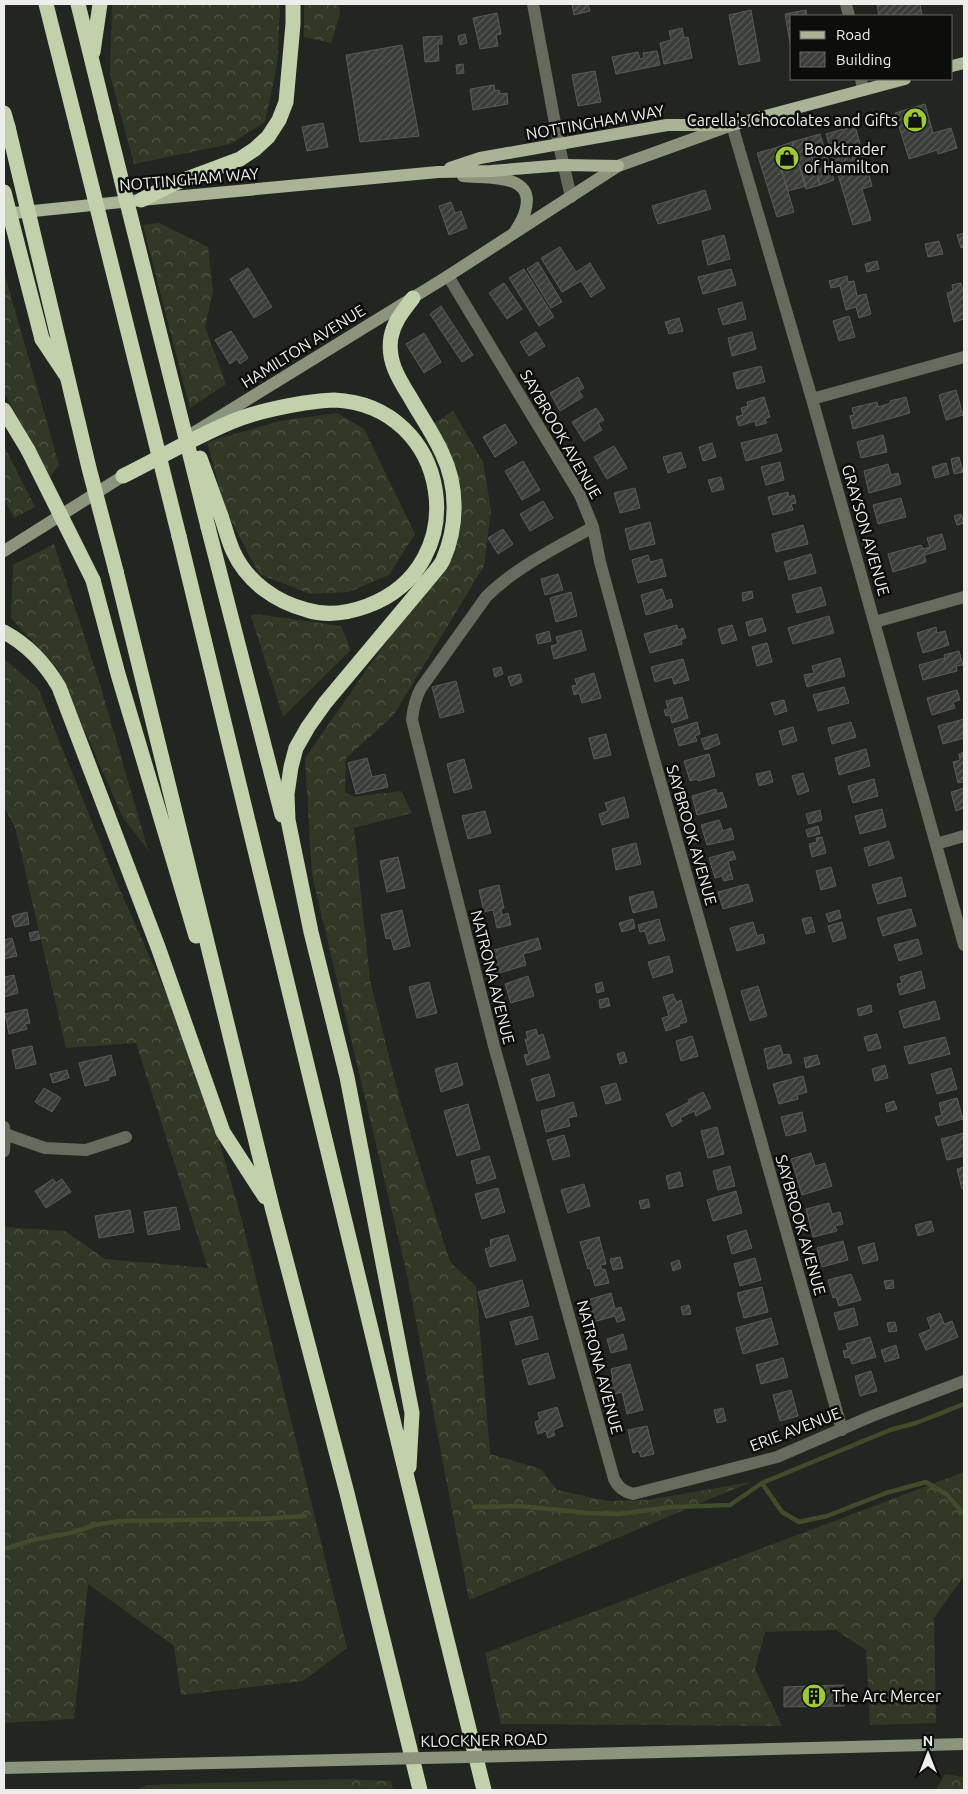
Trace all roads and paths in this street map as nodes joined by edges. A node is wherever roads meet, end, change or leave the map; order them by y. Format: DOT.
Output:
graph roads {
  1 [pos="46,4"];
  2 [pos="78,4"];
  3 [pos="100,4"];
  4 [pos="293,4"];
  5 [pos="533,4"];
  6 [pos="92,64"];
  7 [pos="897,80"];
  8 [pos="862,84"];
  9 [pos="6,120"];
  10 [pos="732,125"];
  11 [pos="559,145"];
  12 [pos="564,165"];
  13 [pos="618,166"];
  14 [pos="438,172"];
  15 [pos="4,192"];
  16 [pos="571,197"];
  17 [pos="141,200"];
  18 [pos="4,214"];
  19 [pos="514,234"];
  20 [pos="448,276"];
  21 [pos="414,298"];
  22 [pos="964,357"];
  23 [pos="170,371"];
  24 [pos="69,379"];
  25 [pos="812,399"];
  26 [pos="4,410"];
  27 [pos="124,476"];
  28 [pos="593,527"];
  29 [pos="4,551"];
  30 [pos="964,597"];
  31 [pos="875,622"];
  32 [pos="4,632"];
  33 [pos="964,836"];
  34 [pos="936,844"];
  35 [pos="306,903"];
  36 [pos="964,945"];
  37 [pos="252,1126"];
  38 [pos="5,1130"];
  39 [pos="126,1137"];
  40 [pos="4,1151"];
  41 [pos="272,1207"];
  42 [pos="964,1381"];
  43 [pos="842,1430"];
  44 [pos="409,1486"];
  45 [pos="633,1494"];
  46 [pos="964,1744"];
  47 [pos="4,1768"];
  48 [pos="420,1790"];
  49 [pos="484,1790"];
  1 -- 44 [label="highway, bridge"];
  2 -- 6 [label="highway"];
  3 -- 6 [label="highway"];
  4 -- 17 [label="highway"];
  5 -- 11 [label="street"];
  6 -- 23 [label="highway, bridge"];
  7 -- 8 [label="main road, NOTTINGHAM WAY"];
  8 -- 10 [label="main road, NOTTINGHAM WAY"];
  9 -- 24 [label="highway, bridge"];
  10 -- 11 [label="main road, NOTTINGHAM WAY"];
  10 -- 13 [label="main road, HAMILTON AVENUE"];
  10 -- 25 [label="street, GRAYSON AVENUE"];
  11 -- 12 [label="street"];
  11 -- 14 [label="main road, NOTTINGHAM WAY"];
  12 -- 13 [label="main road, NOTTINGHAM WAY"];
  12 -- 14 [label="main road, NOTTINGHAM WAY"];
  12 -- 16 [label="street"];
  13 -- 16 [label="main road, HAMILTON AVENUE"];
  14 -- 17 [label="main road, NOTTINGHAM WAY"];
  14 -- 19 [label="main road"];
  15 -- 24 [label="highway, bridge"];
  16 -- 19 [label="main road, HAMILTON AVENUE"];
  17 -- 18 [label="main road, NOTTINGHAM WAY"];
  19 -- 20 [label="main road, HAMILTON AVENUE"];
  20 -- 21 [label="main road, HAMILTON AVENUE"];
  20 -- 28 [label="street, SAYBROOK AVENUE"];
  21 -- 27 [label="main road, HAMILTON AVENUE"];
  21 -- 35 [label="highway"];
  22 -- 25 [label="street"];
  23 -- 27 [label="highway, bridge"];
  23 -- 35 [label="highway, bridge"];
  24 -- 37 [label="highway, bridge"];
  25 -- 31 [label="street, GRAYSON AVENUE"];
  26 -- 37 [label="highway, bridge"];
  27 -- 29 [label="main road, HAMILTON AVENUE"];
  28 -- 43 [label="street, SAYBROOK AVENUE"];
  28 -- 45 [label="street, NATRONA AVENUE"];
  30 -- 31 [label="street"];
  31 -- 34 [label="street, GRAYSON AVENUE"];
  32 -- 41 [label="highway"];
  33 -- 34 [label="street"];
  34 -- 36 [label="street, GRAYSON AVENUE"];
  35 -- 44 [label="highway"];
  37 -- 41 [label="highway"];
  38 -- 39 [label="street"];
  38 -- 40 [label="street"];
  41 -- 48 [label="highway"];
  42 -- 43 [label="street, ERIE AVENUE"];
  43 -- 45 [label="street, ERIE AVENUE"];
  44 -- 49 [label="highway"];
  46 -- 47 [label="main road, KLOCKNER ROAD, bridge"];
}
